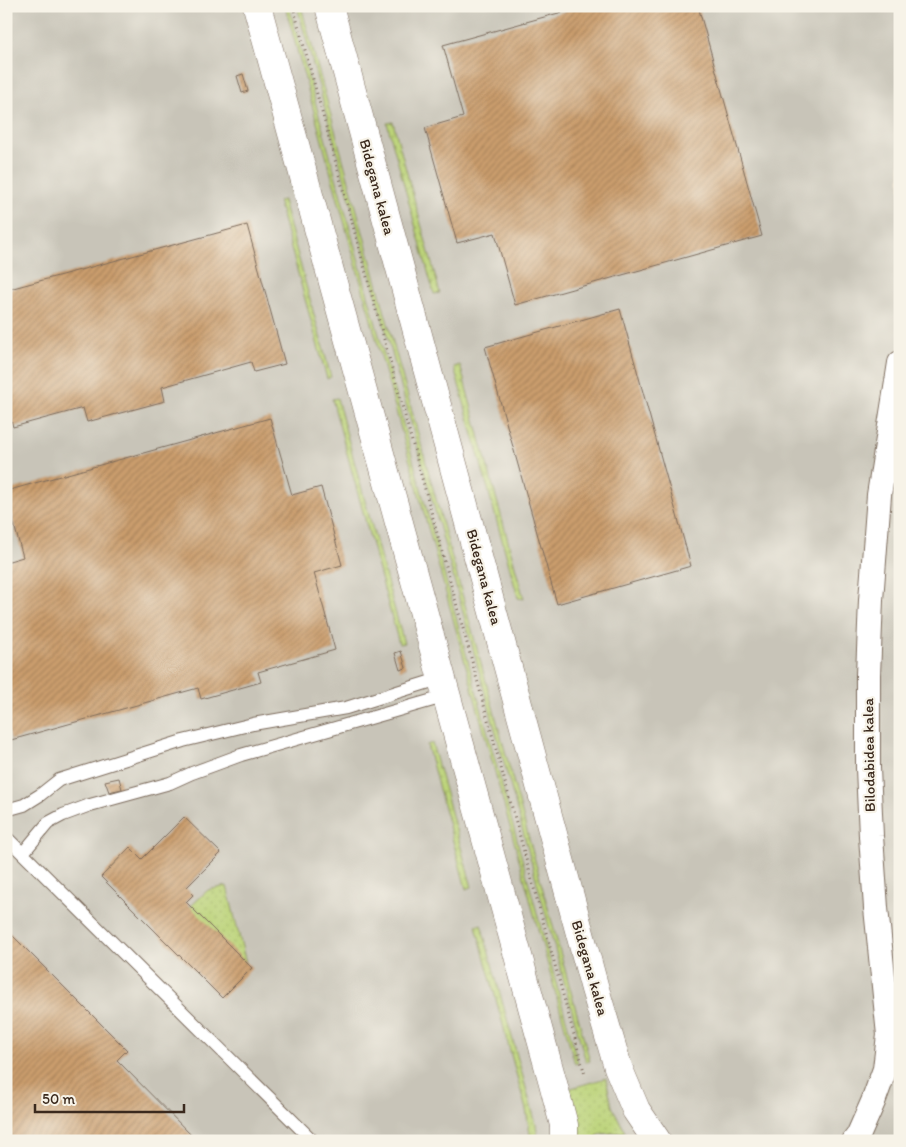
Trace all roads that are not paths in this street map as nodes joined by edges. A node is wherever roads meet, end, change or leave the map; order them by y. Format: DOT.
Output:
graph roads {
  1 [pos="257,6"];
  2 [pos="328,6"];
  3 [pos="900,363"];
  4 [pos="445,687"];
  5 [pos="6,810"];
  6 [pos="6,837"];
  7 [pos="23,853"];
  8 [pos="313,1141"];
  9 [pos="564,1141"];
  10 [pos="657,1141"];
  11 [pos="854,1141"];
  1 -- 4 [label="street"];
  2 -- 10 [label="street, Bidegana kalea"];
  3 -- 11 [label="street, Bilodabidea kalea"];
  4 -- 5 [label="lane"];
  4 -- 7 [label="lane"];
  4 -- 9 [label="street"];
  6 -- 7 [label="lane"];
  7 -- 8 [label="lane"];
}
